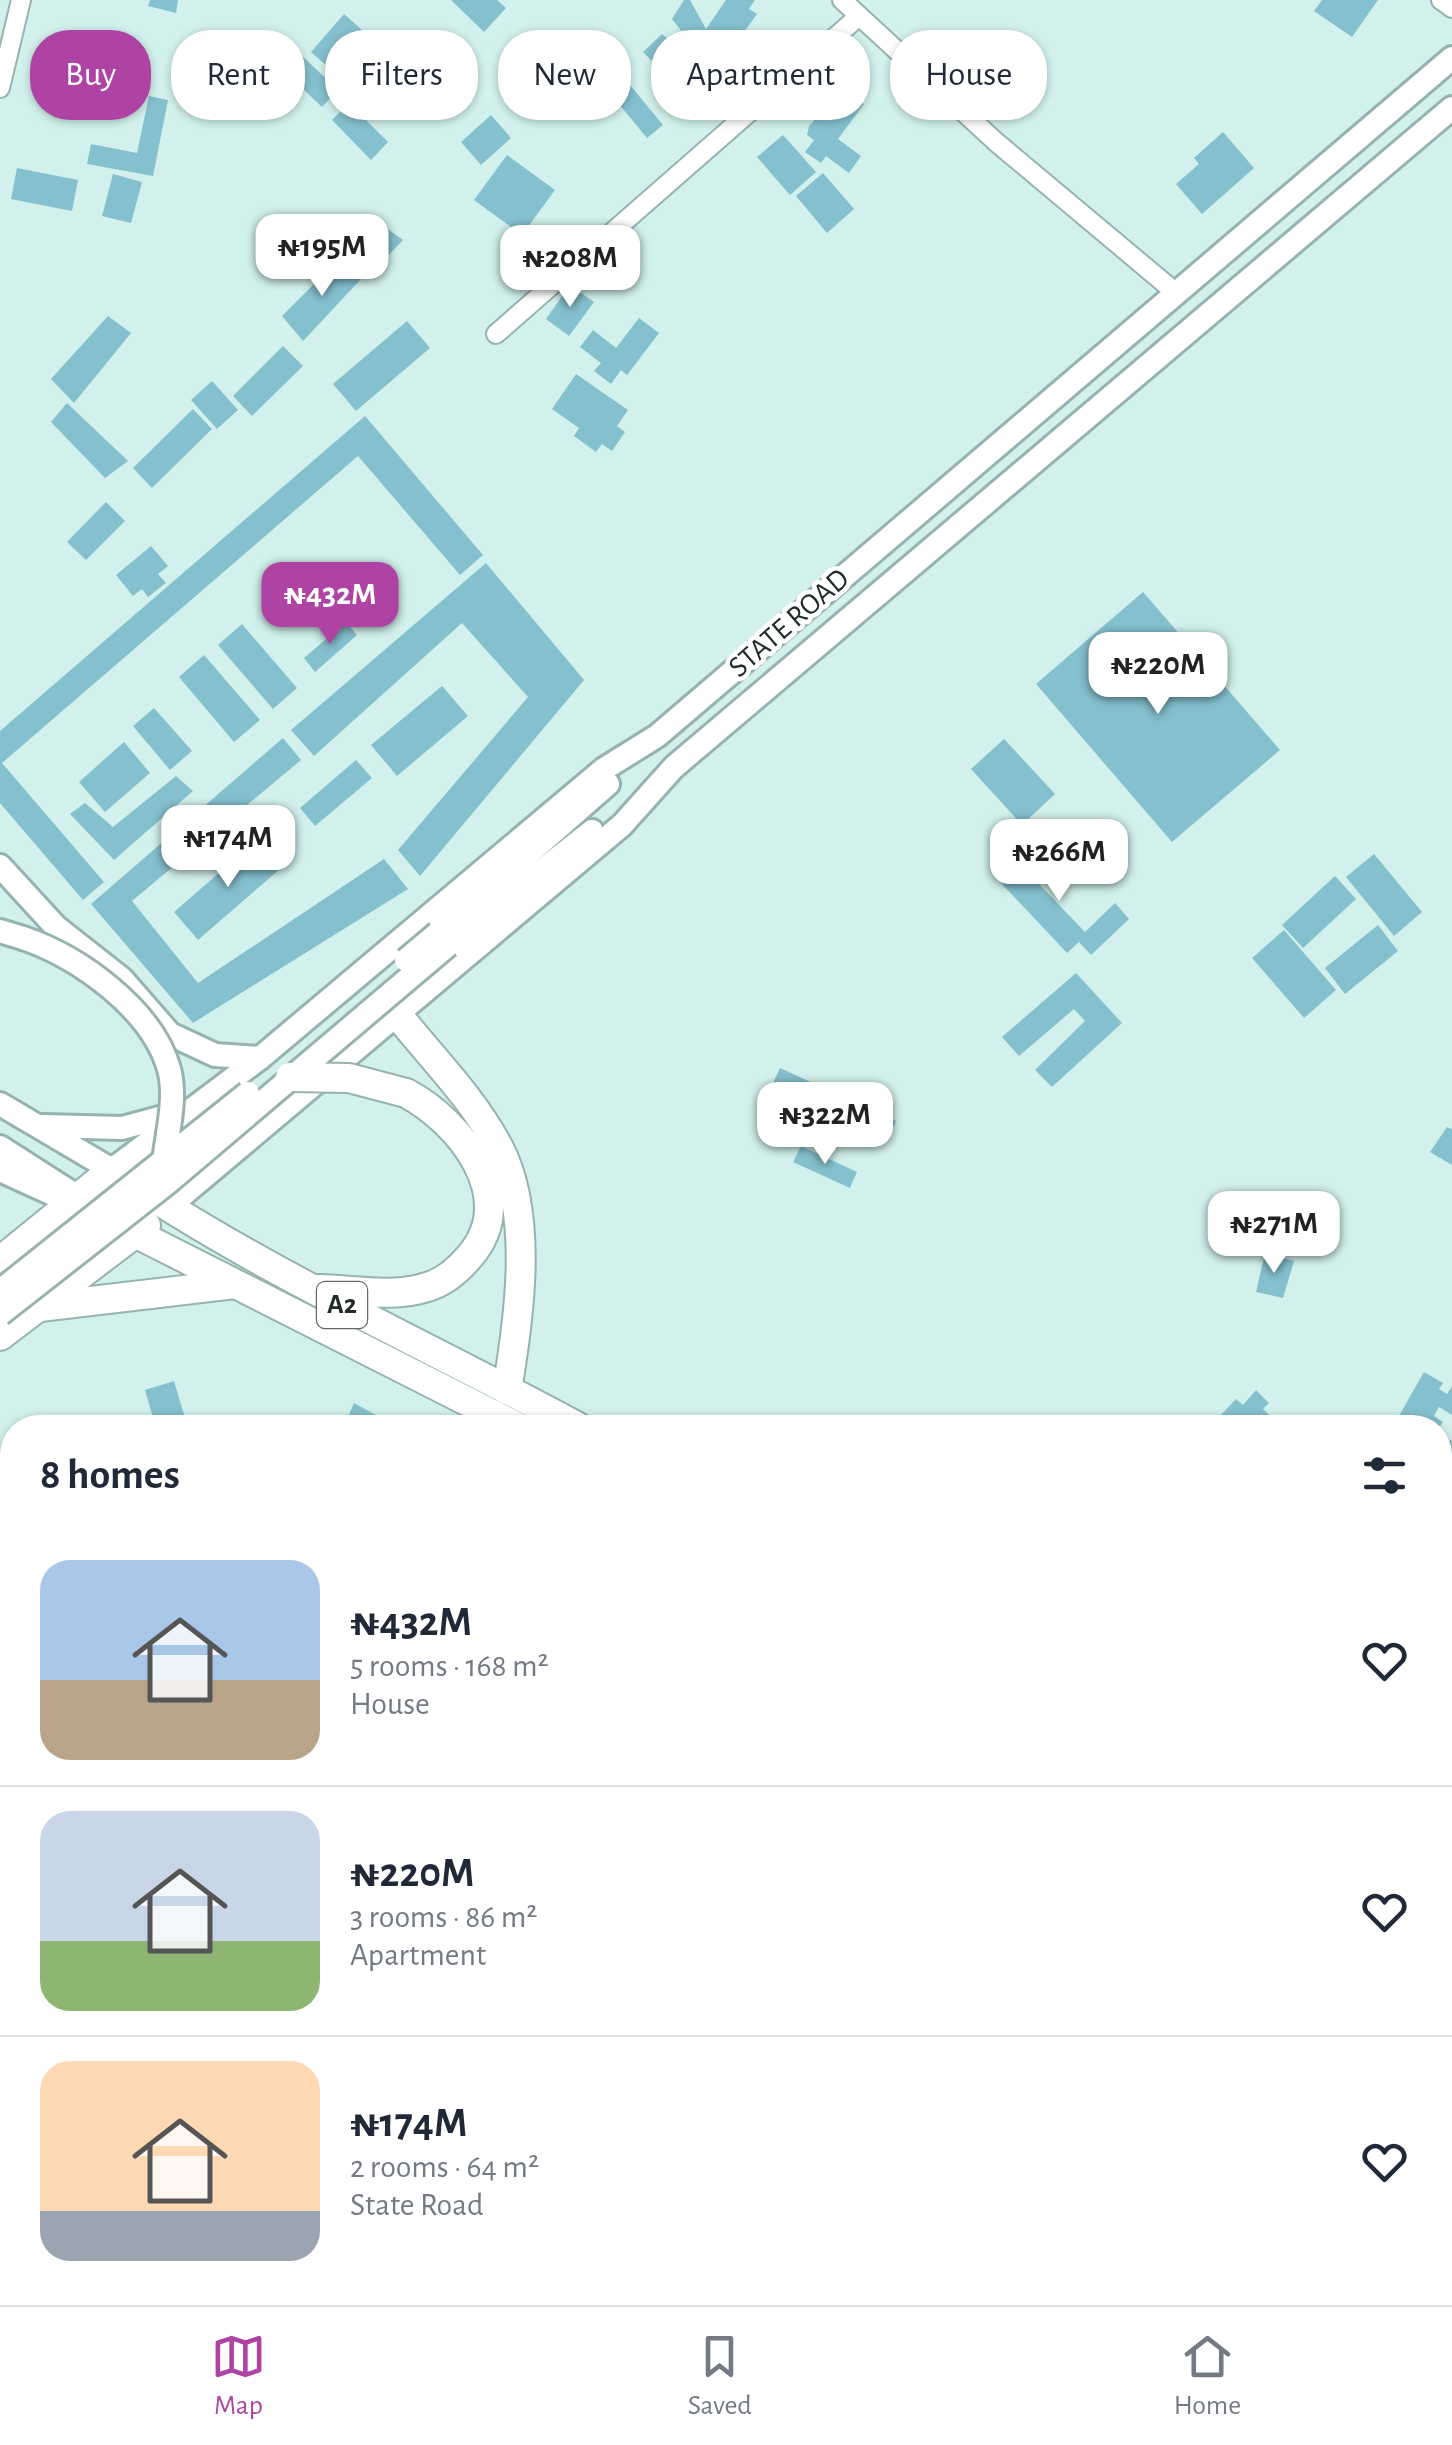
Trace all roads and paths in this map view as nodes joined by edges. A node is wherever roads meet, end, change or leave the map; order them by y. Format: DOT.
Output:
graph roads {
  1 [pos="21,0"];
  2 [pos="842,0"];
  3 [pos="1441,0"];
  4 [pos="1452,8"];
  5 [pos="858,16"];
  6 [pos="1452,58"];
  7 [pos="0,88"];
  8 [pos="1452,108"];
  9 [pos="1175,292"];
  10 [pos="496,334"];
  11 [pos="657,736"];
  12 [pos="674,767"];
  13 [pos="0,866"];
  14 [pos="0,932"];
  15 [pos="443,939"];
  16 [pos="397,1014"];
  17 [pos="260,1058"];
  18 [pos="290,1076"];
  19 [pos="200,1102"];
  20 [pos="0,1104"];
  21 [pos="36,1126"];
  22 [pos="0,1147"];
  23 [pos="164,1162"];
  24 [pos="0,1170"];
  25 [pos="112,1170"];
  26 [pos="78,1198"];
  27 [pos="167,1208"];
  28 [pos="135,1234"];
  29 [pos="0,1260"];
  30 [pos="236,1284"];
  31 [pos="311,1289"];
  32 [pos="0,1291"];
  33 [pos="38,1308"];
  34 [pos="0,1314"];
  35 [pos="0,1336"];
  36 [pos="506,1390"];
  37 [pos="494,1415"];
  38 [pos="555,1415"];
  1 -- 7 [label="street"];
  2 -- 5 [label="street"];
  3 -- 4 [label="street"];
  5 -- 9 [label="street"];
  5 -- 10 [label="street"];
  6 -- 9 [label="main road, STATE ROAD"];
  8 -- 12 [label="main road, STATE ROAD"];
  9 -- 11 [label="main road, STATE ROAD"];
  11 -- 15 [label="main road"];
  11 -- 17 [label="main road, STATE ROAD"];
  12 -- 15 [label="main road"];
  12 -- 16 [label="main road, STATE ROAD"];
  13 -- 17 [label="main road"];
  14 -- 23 [label="main road, bridge"];
  15 -- 18 [label="main road, bridge"];
  15 -- 23 [label="main road, bridge"];
  16 -- 27 [label="main road, STATE ROAD"];
  16 -- 36 [label="highway"];
  17 -- 19 [label="main road, STATE ROAD"];
  18 -- 31 [label="highway, bridge"];
  18 -- 34 [label="main road, bridge"];
  19 -- 21 [label="main road"];
  19 -- 25 [label="main road, STATE ROAD"];
  20 -- 21 [label="main road"];
  21 -- 25 [label="main road"];
  22 -- 26 [label="main road"];
  23 -- 32 [label="main road, bridge"];
  24 -- 26 [label="main road"];
  25 -- 26 [label="highway"];
  25 -- 27 [label="highway, A2"];
  26 -- 28 [label="highway, A2"];
  26 -- 29 [label="highway"];
  27 -- 28 [label="highway"];
  27 -- 31 [label="highway, A2"];
  28 -- 30 [label="highway, A2"];
  28 -- 33 [label="highway"];
  30 -- 33 [label="highway"];
  30 -- 37 [label="highway, A2"];
  31 -- 36 [label="highway, A2"];
  33 -- 35 [label="highway"];
  36 -- 38 [label="highway, A2"];
}
